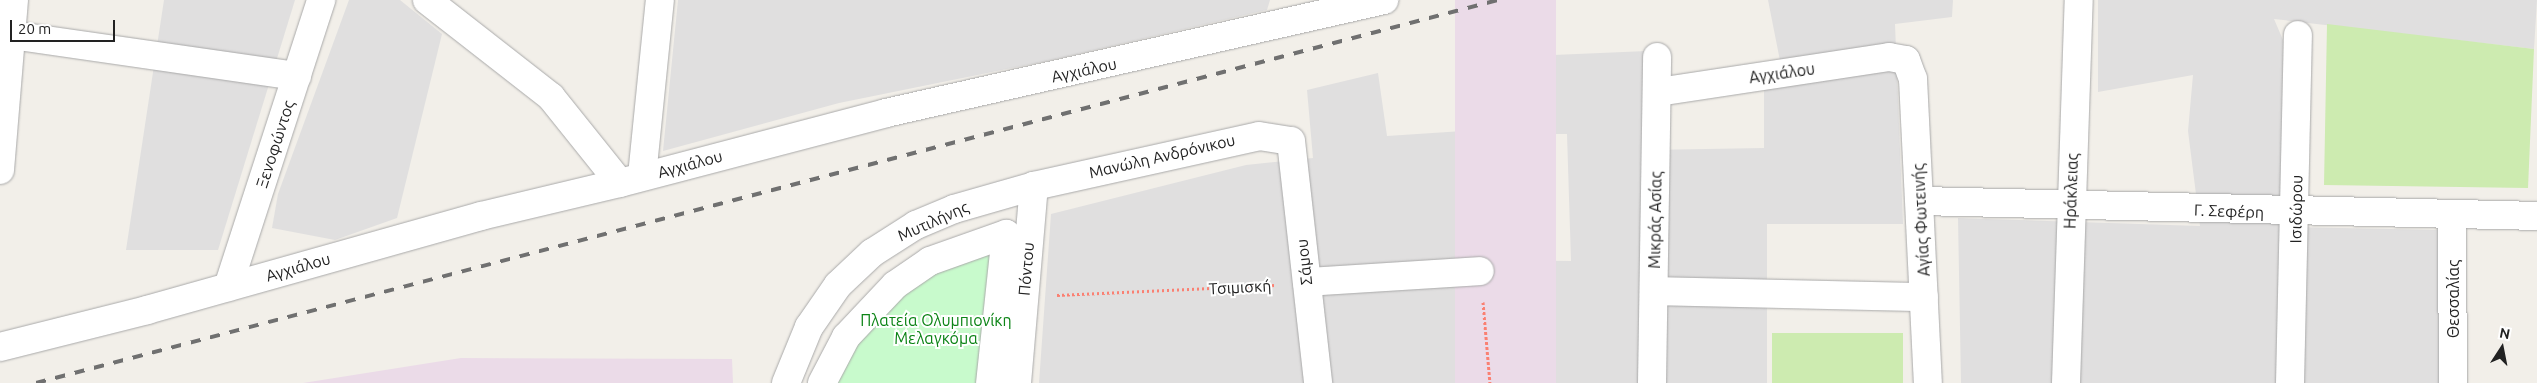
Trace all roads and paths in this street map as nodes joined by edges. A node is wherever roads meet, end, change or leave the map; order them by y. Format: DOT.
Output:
graph roads {
  1 [pos="14,0"];
  2 [pos="321,0"];
  3 [pos="427,0"];
  4 [pos="660,0"];
  5 [pos="1384,0"];
  6 [pos="2079,0"];
  7 [pos="11,35"];
  8 [pos="2298,35"];
  9 [pos="1658,57"];
  10 [pos="1906,60"];
  11 [pos="296,76"];
  12 [pos="1658,92"];
  13 [pos="1291,141"];
  14 [pos="0,170"];
  15 [pos="631,180"];
  16 [pos="1034,186"];
  17 [pos="1921,201"];
  18 [pos="2071,206"];
  19 [pos="2296,212"];
  20 [pos="2452,216"];
  21 [pos="2537,216"];
  22 [pos="1480,271"];
  23 [pos="1307,282"];
  24 [pos="228,287"];
  25 [pos="1654,291"];
  26 [pos="1924,296"];
  27 [pos="1024,297"];
  28 [pos="0,347"];
  29 [pos="786,383"];
  30 [pos="822,383"];
  31 [pos="990,383"];
  32 [pos="1017,383"];
  33 [pos="1318,383"];
  34 [pos="1490,383"];
  35 [pos="1652,383"];
  36 [pos="1928,383"];
  37 [pos="2066,383"];
  38 [pos="2290,383"];
  39 [pos="2453,383"];
  1 -- 7 [label="street"];
  2 -- 11 [label="street, Ξενοφώντος"];
  3 -- 15 [label="street"];
  4 -- 15 [label="street"];
  5 -- 15 [label="street, Αγχιάλου"];
  6 -- 18 [label="street, Ηράκλειας"];
  7 -- 11 [label="street"];
  7 -- 14 [label="street"];
  8 -- 19 [label="street, Ισιδώρου"];
  9 -- 12 [label="street, Μικράς Ασίας"];
  10 -- 12 [label="street, Αγχιάλου"];
  10 -- 17 [label="street, Αγίας Φωτεινής"];
  11 -- 24 [label="street, Ξενοφώντος"];
  12 -- 25 [label="street, Μικράς Ασίας"];
  13 -- 16 [label="street, Μανώλη Ανδρόνικου"];
  13 -- 23 [label="street, Σάμου"];
  15 -- 24 [label="street, Αγχιάλου"];
  16 -- 27 [label="street, Πόντου"];
  16 -- 29 [label="street, Μυτιλήνης"];
  17 -- 18 [label="street, Γ. Σεφέρη"];
  17 -- 26 [label="street, Αγίας Φωτεινής"];
  18 -- 19 [label="street, Γ. Σεφέρη"];
  18 -- 37 [label="street, Ηράκλειας"];
  19 -- 20 [label="street, Γ. Σεφέρη"];
  19 -- 38 [label="street, Ισιδώρου"];
  20 -- 21 [label="street, Γ. Σεφέρη"];
  20 -- 39 [label="street, Θεσσαλίας"];
  22 -- 23 [label="street"];
  22 -- 34 [label="path"];
  23 -- 27 [label="path, Τσιμισκή"];
  23 -- 33 [label="street, Σάμου"];
  24 -- 28 [label="street, Αγχιάλου"];
  25 -- 26 [label="street"];
  25 -- 35 [label="street, Μικράς Ασίας"];
  26 -- 36 [label="street, Αγίας Φωτεινής"];
  27 -- 32 [label="street, Πόντου"];
  30 -- 31 [label="street"];
}
